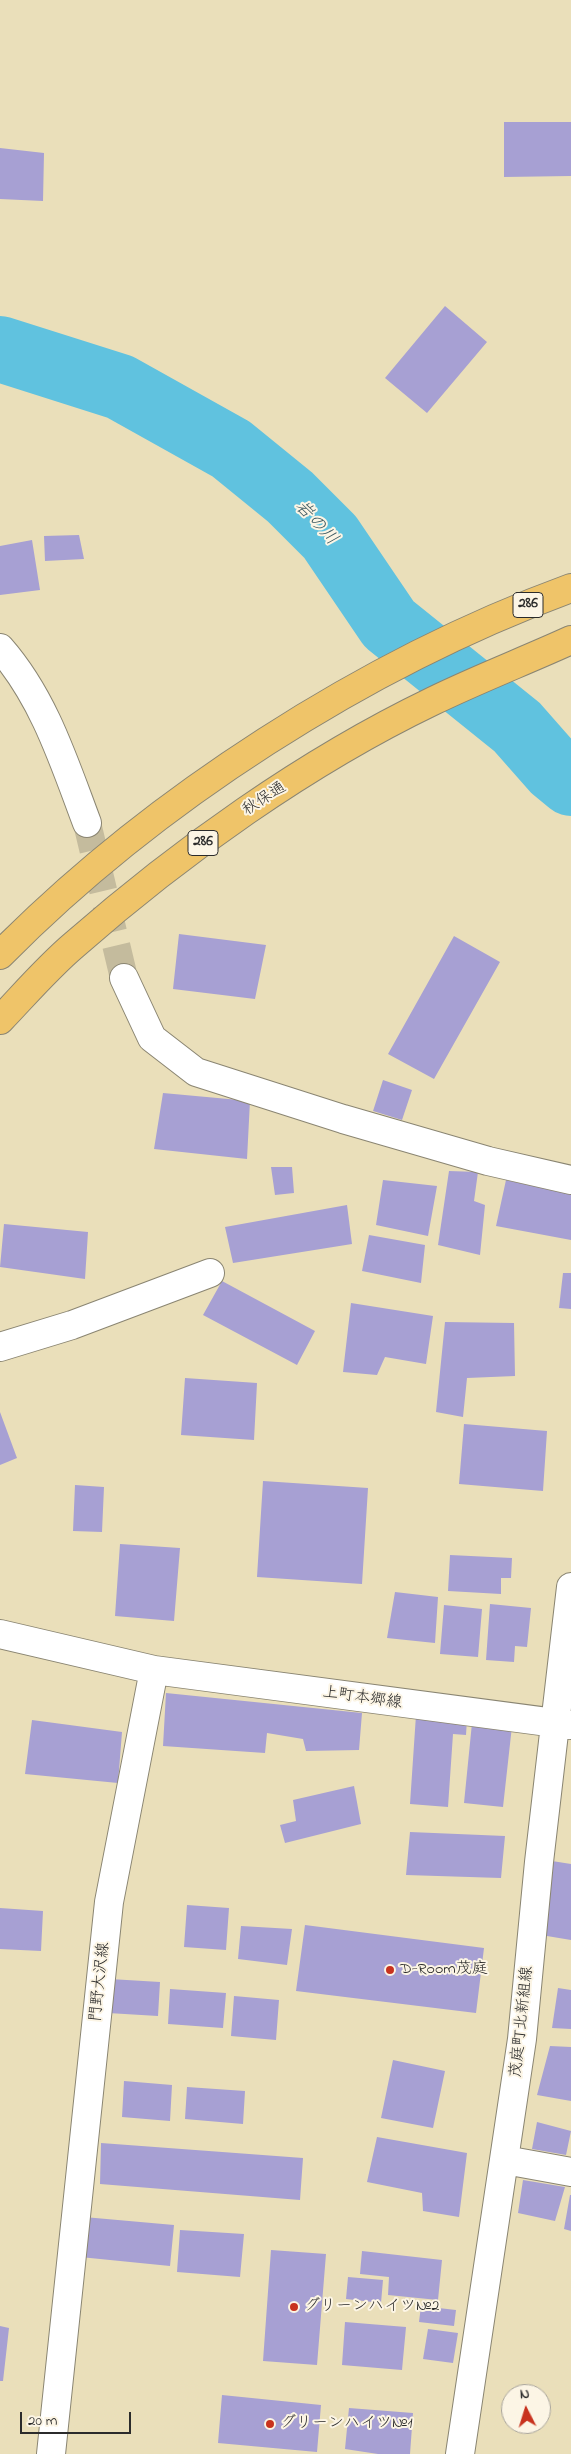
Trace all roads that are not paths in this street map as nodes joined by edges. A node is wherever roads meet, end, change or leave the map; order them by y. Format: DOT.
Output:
graph roads {
  1 [pos="571,588"];
  2 [pos="571,640"];
  3 [pos="0,648"];
  4 [pos="87,823"];
  5 [pos="0,955"];
  6 [pos="124,978"];
  7 [pos="0,1020"];
  8 [pos="571,1180"];
  9 [pos="210,1273"];
  10 [pos="0,1347"];
  11 [pos="571,1588"];
  12 [pos="0,1634"];
  13 [pos="154,1670"];
  14 [pos="563,1725"];
  15 [pos="505,2160"];
  16 [pos="571,2172"];
  17 [pos="51,2454"];
  18 [pos="460,2454"];
  1 -- 5 [label="highway, 286"];
  2 -- 7 [label="highway, 秋保通 / 286"];
  3 -- 4 [label="street"];
  6 -- 8 [label="street"];
  9 -- 10 [label="street"];
  11 -- 14 [label="street, 茂庭町北新組線"];
  12 -- 13 [label="street"];
  13 -- 14 [label="street, 上町本郷線"];
  13 -- 17 [label="street, 門野大沢線"];
  14 -- 15 [label="street, 茂庭町北新組線"];
  15 -- 16 [label="street"];
  15 -- 18 [label="street, 茂庭町北新組線"];
}
